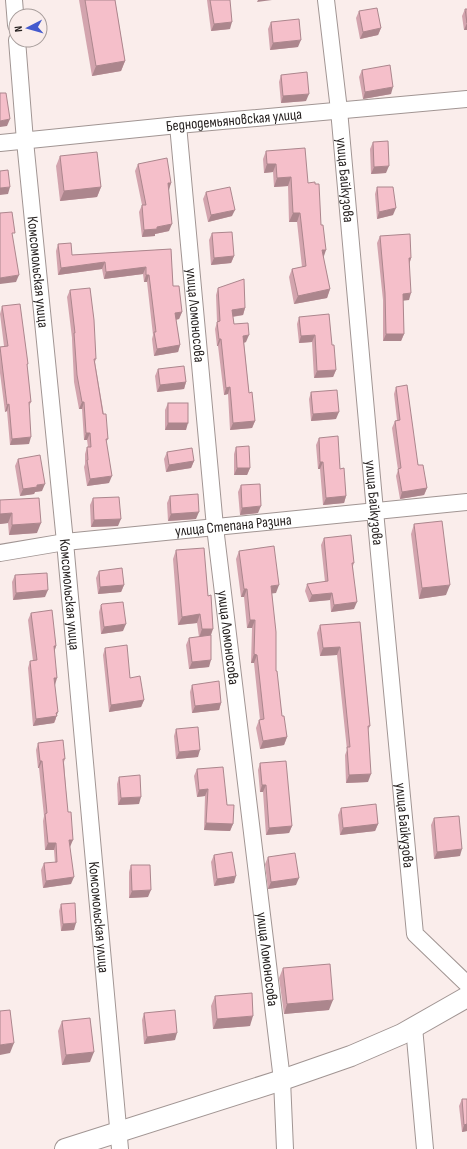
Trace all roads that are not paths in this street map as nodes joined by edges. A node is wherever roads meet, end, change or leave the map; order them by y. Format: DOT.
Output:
graph roads {
  1 [pos="326,0"];
  2 [pos="18,48"];
  3 [pos="467,99"];
  4 [pos="339,110"];
  5 [pos="178,124"];
  6 [pos="25,141"];
  7 [pos="0,143"];
  8 [pos="467,502"];
  9 [pos="375,511"];
  10 [pos="215,527"];
  11 [pos="65,542"];
  12 [pos="0,554"];
  13 [pos="467,984"];
  14 [pos="467,997"];
  15 [pos="414,1027"];
  16 [pos="282,1080"];
  17 [pos="119,1140"];
  18 [pos="65,1149"];
  19 [pos="285,1149"];
  20 [pos="425,1149"];
  1 -- 4 [label="street, улица Байкузова"];
  2 -- 6 [label="street, Комсомольская улица"];
  3 -- 4 [label="street, Беднодемьяновская улица"];
  4 -- 5 [label="street, Беднодемьяновская улица"];
  4 -- 9 [label="street, улица Байкузова"];
  5 -- 6 [label="street, Беднодемьяновская улица"];
  5 -- 10 [label="street, улица Ломоносова"];
  6 -- 7 [label="street, Беднодемьяновская улица"];
  6 -- 11 [label="street, Комсомольская улица"];
  8 -- 9 [label="street, улица Степана Разина"];
  9 -- 10 [label="street, улица Степана Разина"];
  9 -- 13 [label="street, улица Байкузова"];
  10 -- 11 [label="street, улица Степана Разина"];
  10 -- 16 [label="street, улица Ломоносова"];
  11 -- 12 [label="street, улица Степана Разина"];
  11 -- 17 [label="street, Комсомольская улица"];
  14 -- 15 [label="street"];
  15 -- 16 [label="street"];
  15 -- 20 [label="street"];
  16 -- 17 [label="street"];
  16 -- 19 [label="street, улица Ломоносова"];
  17 -- 18 [label="street"];
}
